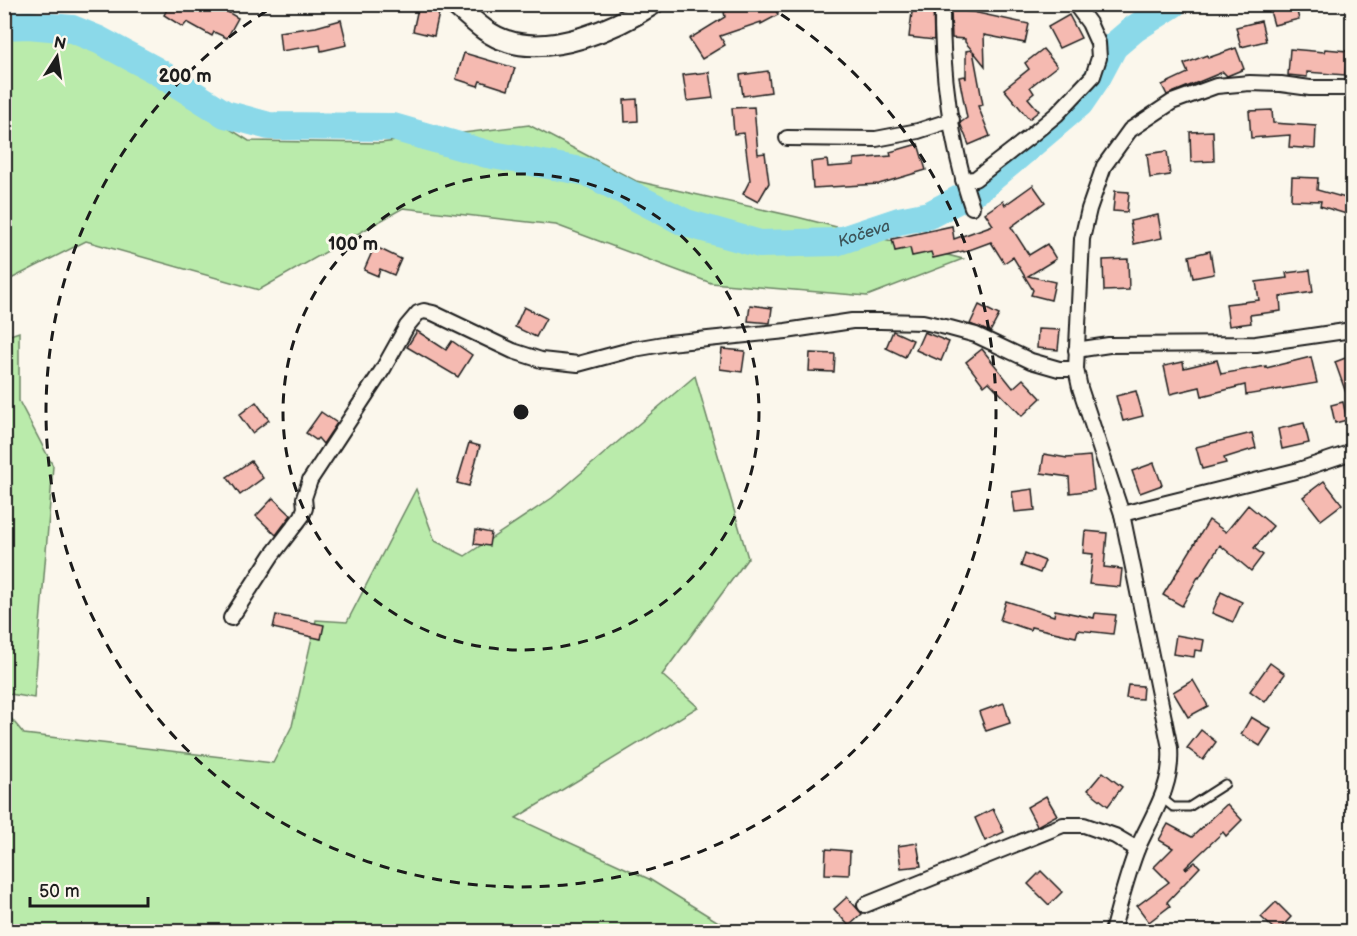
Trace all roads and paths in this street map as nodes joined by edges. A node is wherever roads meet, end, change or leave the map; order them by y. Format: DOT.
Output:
graph roads {
  1 [pos="454,4"];
  2 [pos="653,4"];
  3 [pos="942,4"];
  4 [pos="1075,4"];
  5 [pos="1353,88"];
  6 [pos="952,120"];
  7 [pos="787,138"];
  8 [pos="964,183"];
  9 [pos="972,206"];
  10 [pos="1353,330"];
  11 [pos="1076,350"];
  12 [pos="1076,369"];
  13 [pos="1353,452"];
  14 [pos="1122,514"];
  15 [pos="231,618"];
  16 [pos="1226,784"];
  17 [pos="1162,799"];
  18 [pos="1137,849"];
  19 [pos="865,905"];
  20 [pos="1112,932"];
  1 -- 2 [label="main road"];
  3 -- 6 [label="street"];
  4 -- 8 [label="street"];
  5 -- 11 [label="street"];
  6 -- 7 [label="street"];
  6 -- 8 [label="street"];
  8 -- 9 [label="street"];
  10 -- 11 [label="street"];
  11 -- 12 [label="street"];
  12 -- 14 [label="street"];
  12 -- 15 [label="street"];
  13 -- 14 [label="street"];
  14 -- 17 [label="street"];
  16 -- 17 [label="lane"];
  17 -- 18 [label="street"];
  18 -- 19 [label="street"];
  18 -- 20 [label="street"];
}
